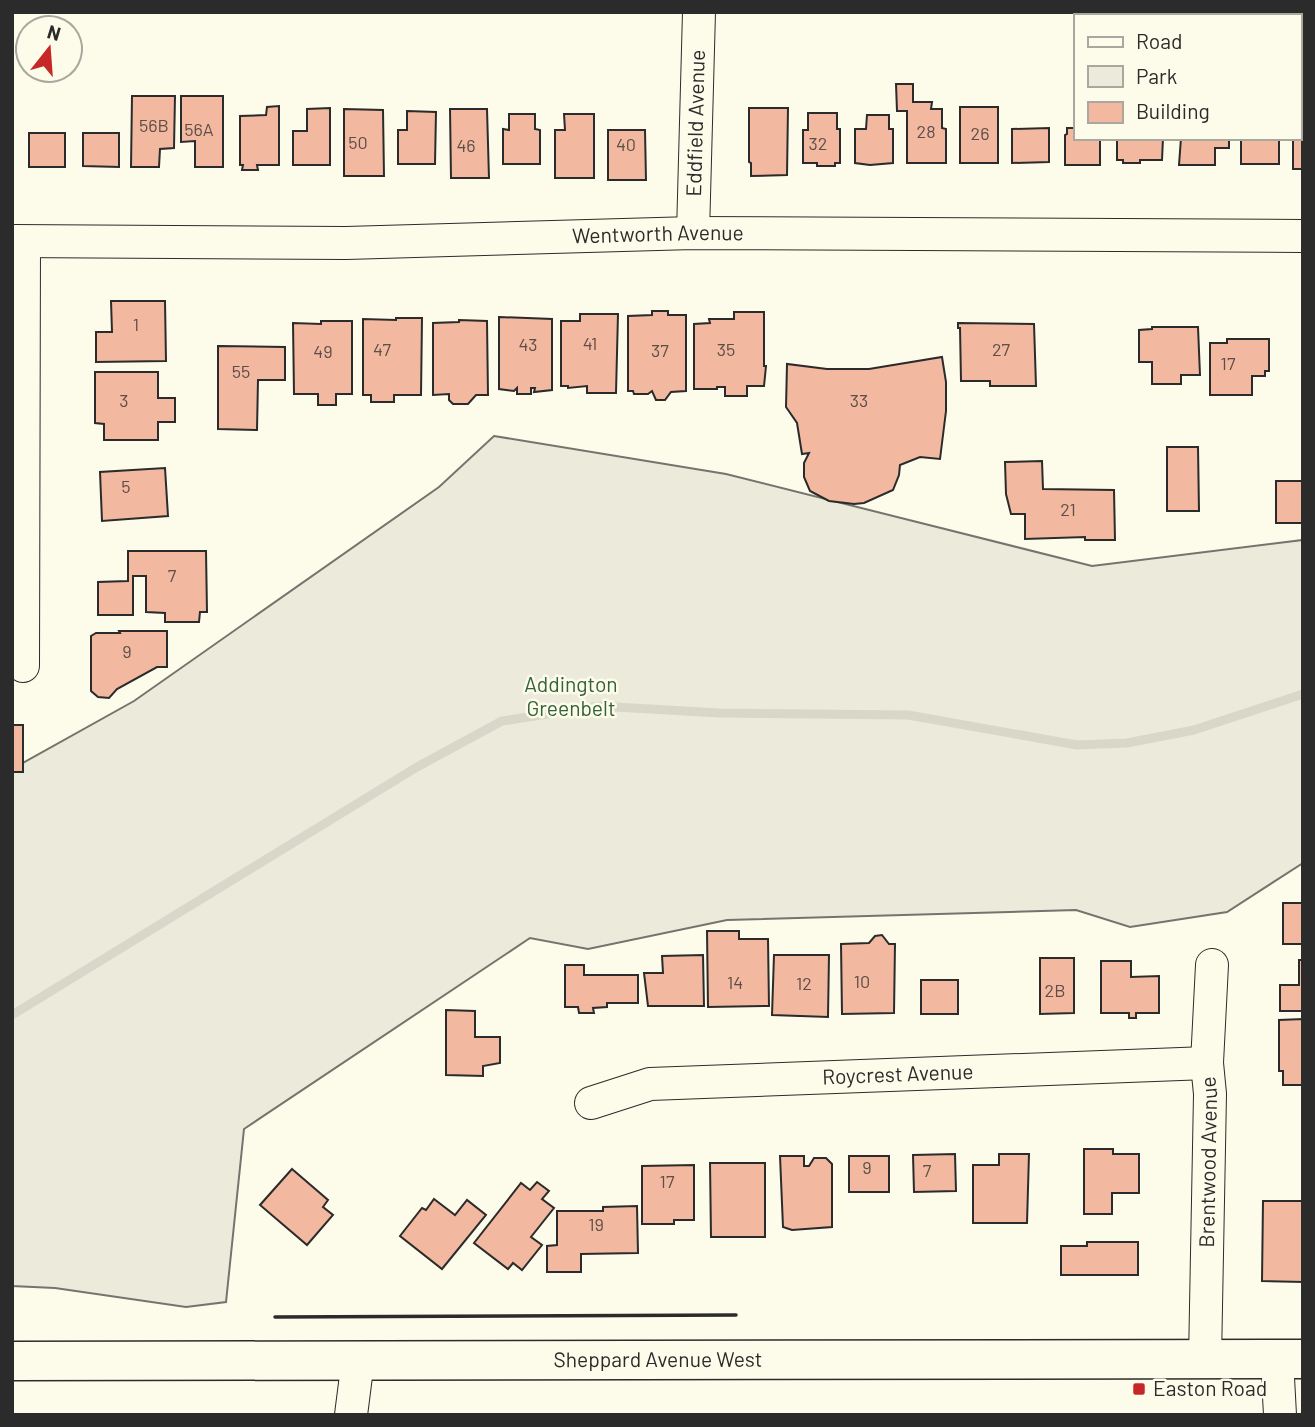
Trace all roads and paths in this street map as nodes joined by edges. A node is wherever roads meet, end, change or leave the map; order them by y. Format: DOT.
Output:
graph roads {
  1 [pos="699,12"];
  2 [pos="693,233"];
  3 [pos="1303,236"];
  4 [pos="18,242"];
  5 [pos="23,666"];
  6 [pos="1212,965"];
  7 [pos="1207,1063"];
  8 [pos="592,1103"];
  9 [pos="1290,1359"];
  10 [pos="358,1360"];
  11 [pos="1205,1360"];
  12 [pos="12,1361"];
  13 [pos="351,1415"];
  14 [pos="1280,1415"];
  1 -- 2 [label="street, Eddfield Avenue"];
  2 -- 3 [label="street, Wentworth Avenue"];
  2 -- 4 [label="street, Wentworth Avenue"];
  4 -- 5 [label="street"];
  6 -- 7 [label="street, Brentwood Avenue"];
  7 -- 8 [label="street, Roycrest Avenue"];
  7 -- 11 [label="street, Brentwood Avenue"];
  9 -- 11 [label="main road, Sheppard Avenue West"];
  9 -- 14 [label="street"];
  10 -- 11 [label="main road, Sheppard Avenue West"];
  10 -- 12 [label="main road, Sheppard Avenue West"];
  10 -- 13 [label="street"];
}
